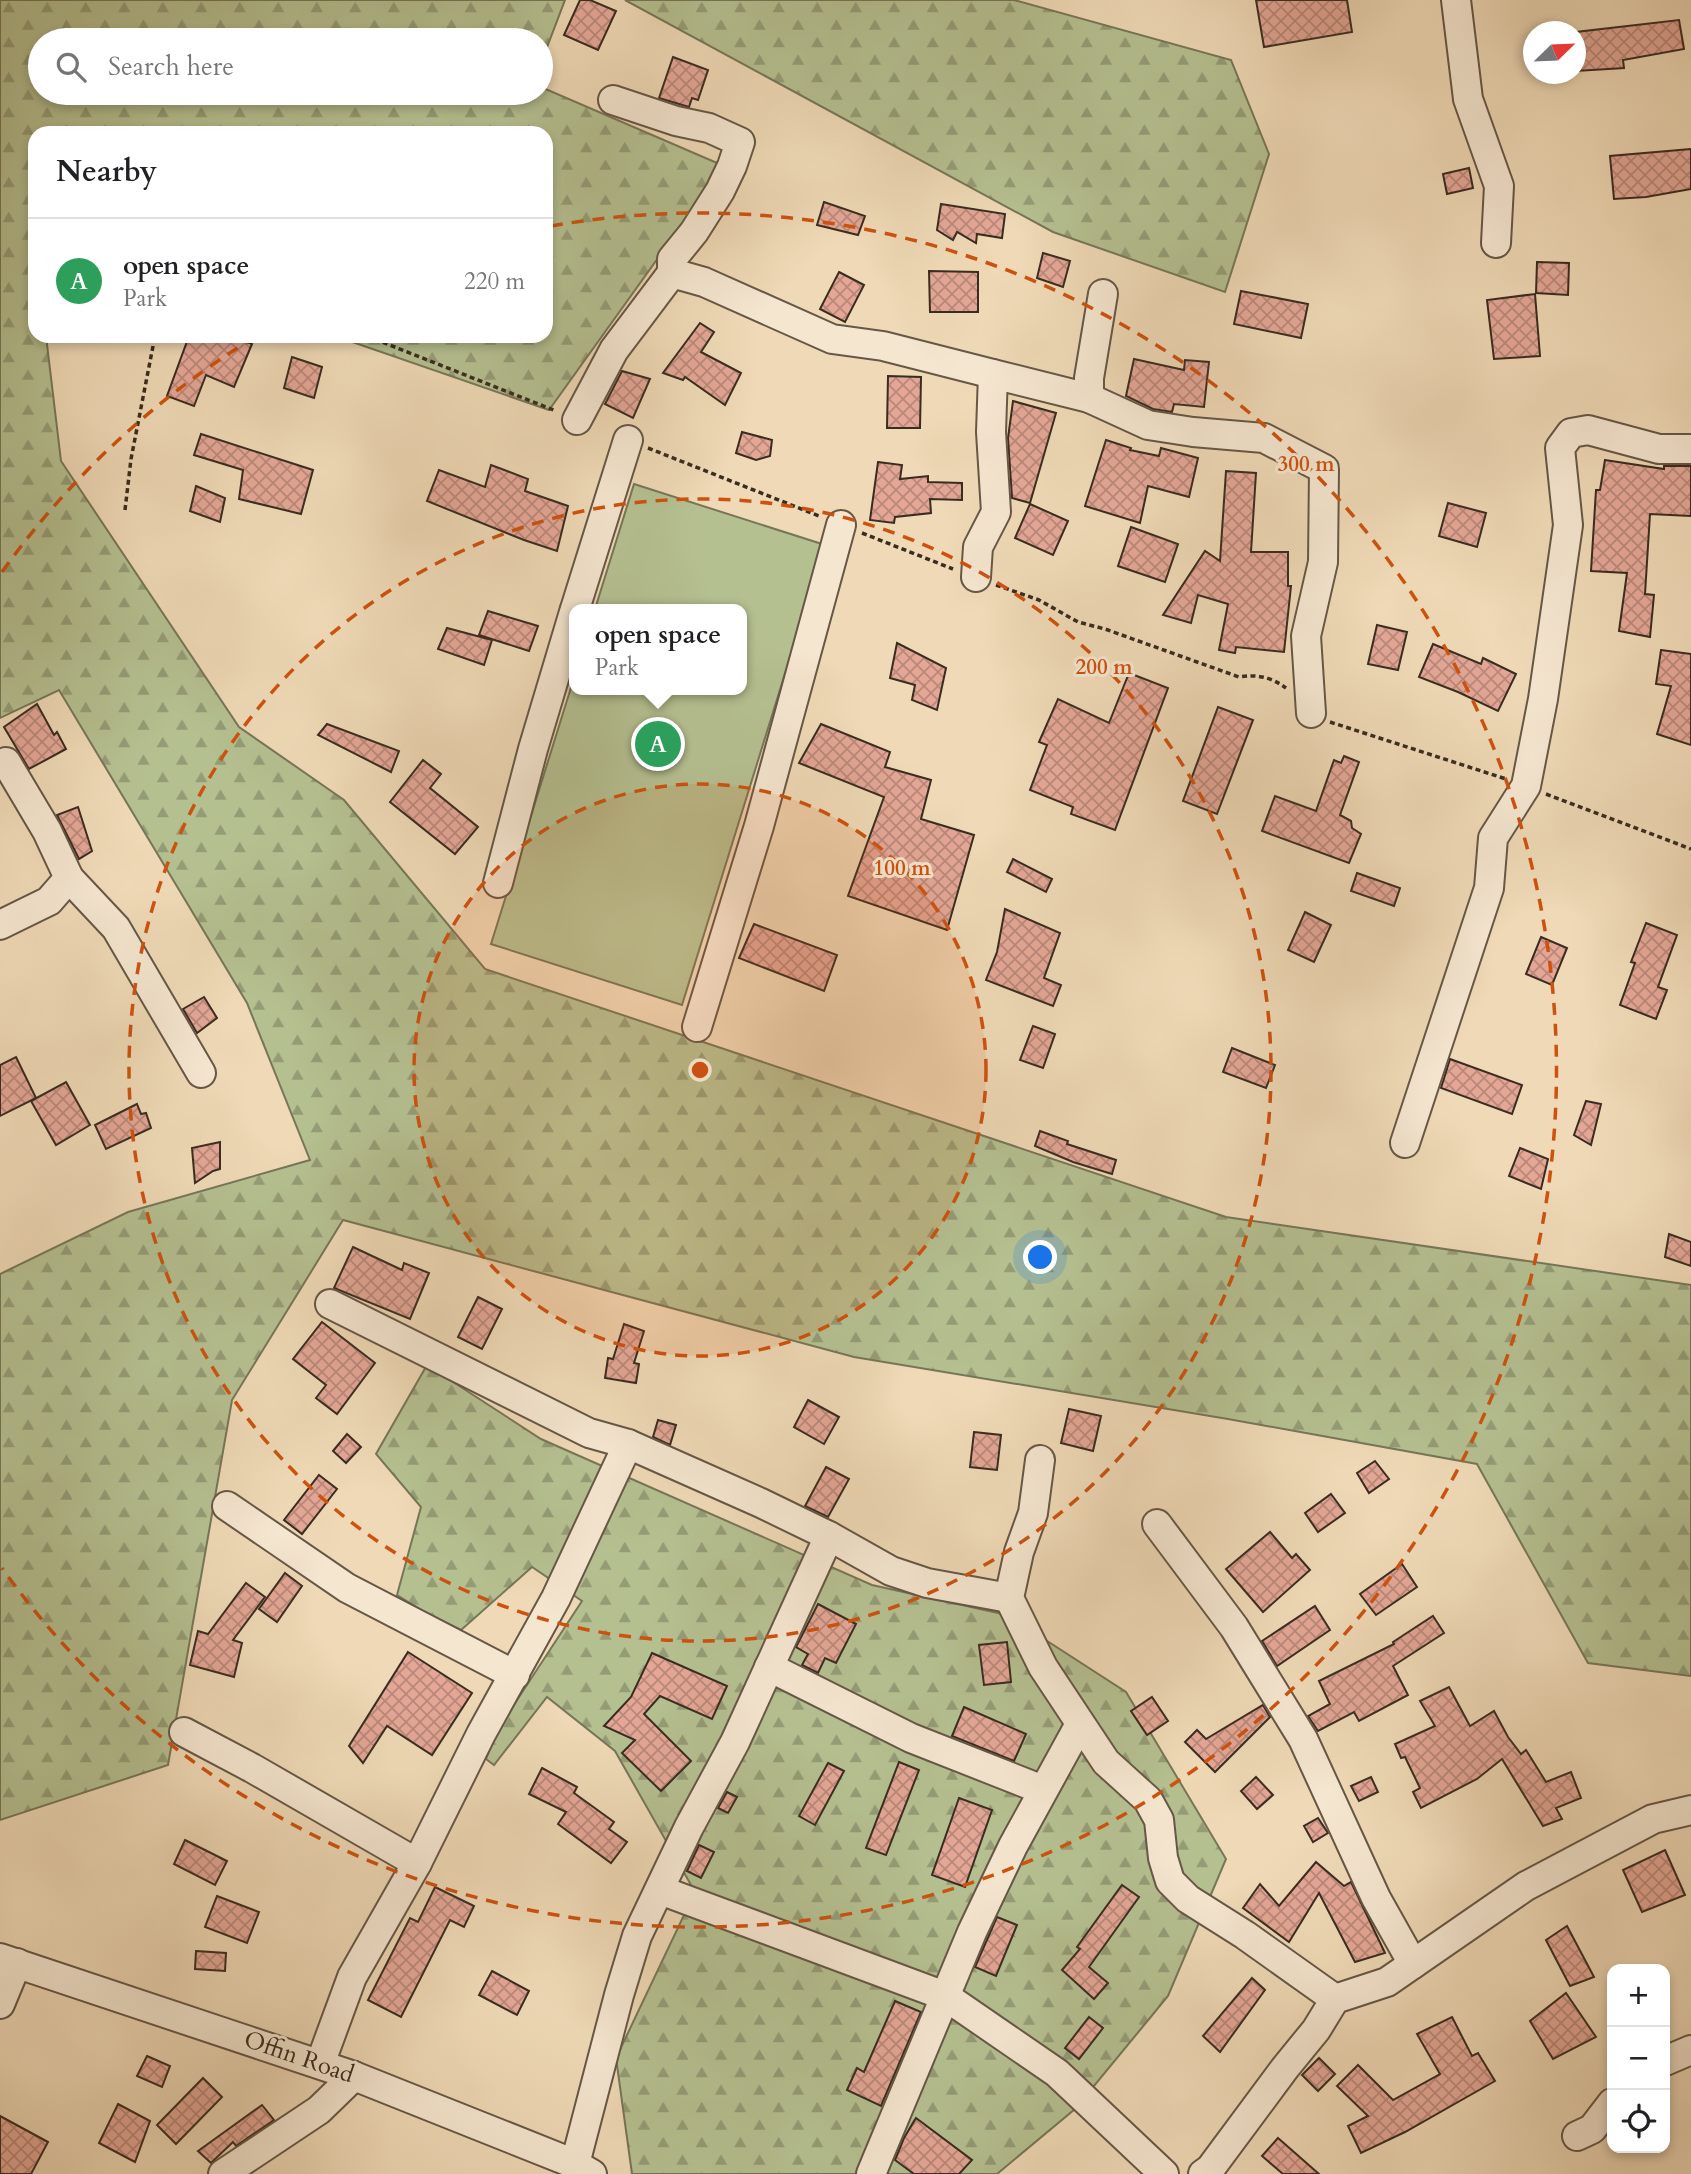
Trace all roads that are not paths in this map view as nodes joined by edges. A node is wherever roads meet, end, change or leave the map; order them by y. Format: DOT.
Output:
graph roads {
  1 [pos="1456,0"];
  2 [pos="613,100"];
  3 [pos="1496,243"];
  4 [pos="672,273"];
  5 [pos="1102,294"];
  6 [pos="993,374"];
  7 [pos="1089,398"];
  8 [pos="577,419"];
  9 [pos="628,440"];
  10 [pos="1691,449"];
  11 [pos="841,525"];
  12 [pos="975,577"];
  13 [pos="576,604"];
  14 [pos="569,627"];
  15 [pos="1311,713"];
  16 [pos="6,762"];
  17 [pos="69,878"];
  18 [pos="498,883"];
  19 [pos="0,925"];
  20 [pos="697,1027"];
  21 [pos="201,1073"];
  22 [pos="1405,1143"];
  23 [pos="330,1304"];
  24 [pos="628,1444"];
  25 [pos="1040,1460"];
  26 [pos="227,1506"];
  27 [pos="1157,1524"];
  28 [pos="829,1535"];
  29 [pos="1009,1598"];
  30 [pos="769,1667"];
  31 [pos="516,1675"];
  32 [pos="1080,1724"];
  33 [pos="184,1732"];
  34 [pos="1043,1790"];
  35 [pos="1691,1810"];
  36 [pos="417,1863"];
  37 [pos="660,1890"];
  38 [pos="8,1961"];
  39 [pos="1413,1964"];
  40 [pos="945,1996"];
  41 [pos="1335,1999"];
  42 [pos="0,2004"];
  43 [pos="1691,2050"];
  44 [pos="1670,2060"];
  45 [pos="320,2064"];
  46 [pos="354,2076"];
  47 [pos="1607,2109"];
  48 [pos="1577,2136"];
  49 [pos="584,2169"];
  50 [pos="223,2174"];
  51 [pos="871,2174"];
  52 [pos="1164,2174"];
  53 [pos="1203,2174"];
  1 -- 3 [label="street"];
  2 -- 4 [label="street"];
  4 -- 6 [label="street"];
  4 -- 8 [label="street"];
  5 -- 7 [label="street"];
  6 -- 7 [label="street"];
  6 -- 12 [label="street"];
  7 -- 15 [label="street"];
  9 -- 13 [label="street"];
  10 -- 22 [label="street"];
  11 -- 20 [label="street"];
  14 -- 18 [label="street"];
  16 -- 17 [label="street"];
  17 -- 19 [label="street"];
  17 -- 21 [label="street"];
  23 -- 24 [label="street"];
  24 -- 28 [label="street"];
  24 -- 31 [label="street"];
  25 -- 29 [label="street"];
  26 -- 31 [label="street"];
  27 -- 39 [label="street"];
  28 -- 29 [label="street"];
  28 -- 30 [label="street"];
  29 -- 32 [label="street"];
  30 -- 34 [label="street"];
  30 -- 37 [label="street"];
  31 -- 36 [label="street"];
  32 -- 34 [label="street"];
  32 -- 41 [label="street"];
  33 -- 36 [label="street"];
  34 -- 40 [label="street"];
  35 -- 39 [label="street"];
  36 -- 45 [label="street"];
  37 -- 40 [label="street"];
  37 -- 49 [label="street"];
  38 -- 42 [label="street"];
  38 -- 45 [label="street, Offin Road"];
  39 -- 41 [label="street"];
  40 -- 51 [label="street"];
  40 -- 52 [label="street"];
  41 -- 53 [label="street"];
  43 -- 44 [label="street"];
  45 -- 46 [label="street, Offin Road"];
  46 -- 49 [label="street, Offin Road"];
  46 -- 50 [label="street"];
  47 -- 48 [label="street"];
}
